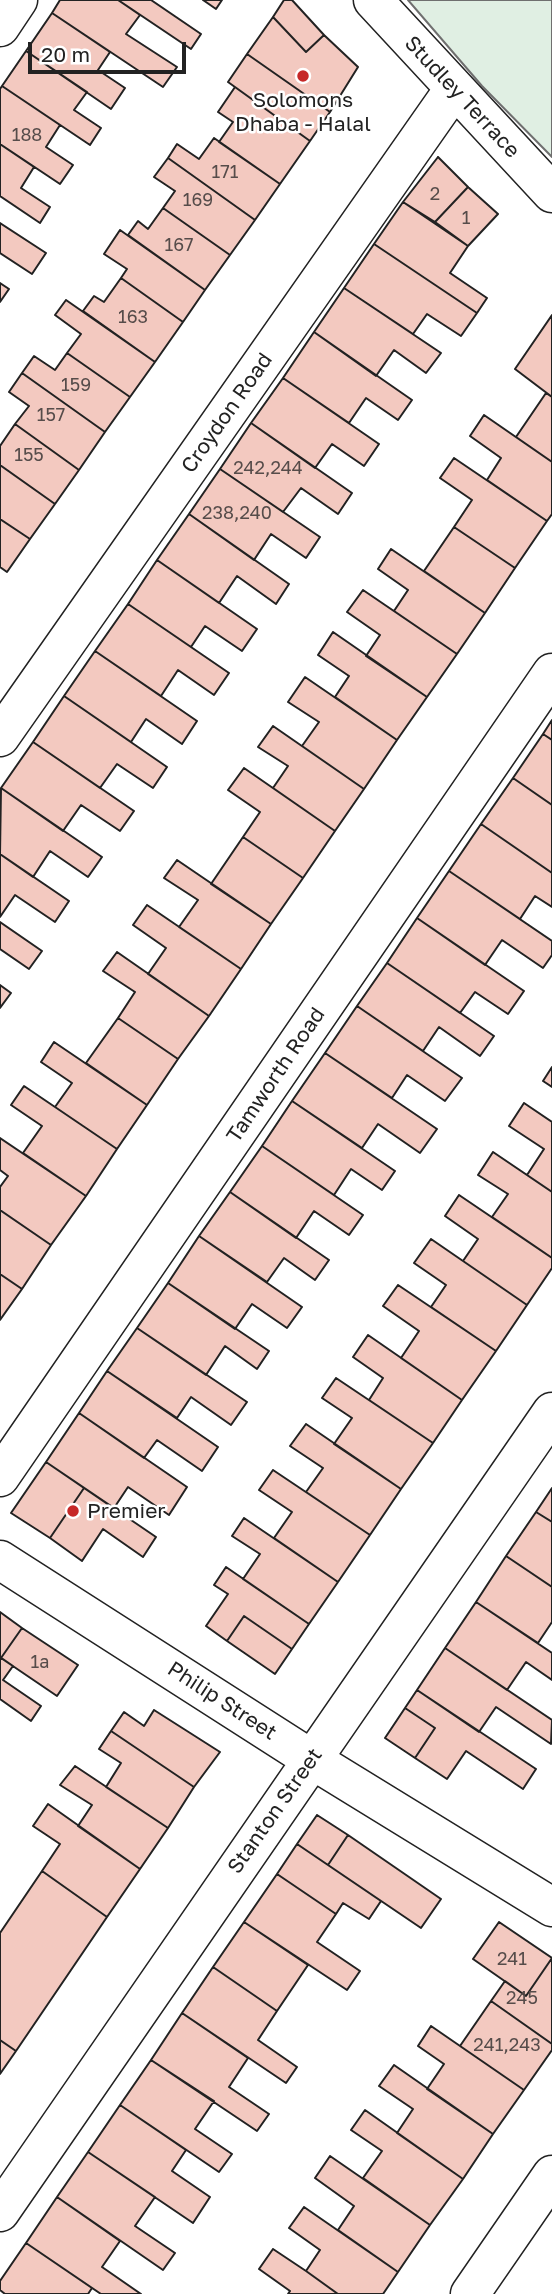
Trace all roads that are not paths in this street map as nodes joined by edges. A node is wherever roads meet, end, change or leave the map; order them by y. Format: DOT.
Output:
graph roads {
  1 [pos="18,0"];
  2 [pos="373,0"];
  3 [pos="0,27"];
  4 [pos="454,89"];
  5 [pos="552,193"];
  6 [pos="552,673"];
  7 [pos="0,737"];
  8 [pos="552,1412"];
  9 [pos="0,1477"];
  10 [pos="0,1560"];
  11 [pos="312,1759"];
  12 [pos="552,1907"];
  13 [pos="552,2175"];
  14 [pos="0,2212"];
  15 [pos="470,2294"];
  1 -- 3 [label="street"];
  2 -- 4 [label="street, Studley Terrace"];
  4 -- 5 [label="street, Studley Terrace"];
  4 -- 7 [label="street, Croydon Road"];
  6 -- 9 [label="street, Tamworth Road"];
  8 -- 11 [label="street, Stanton Street"];
  10 -- 11 [label="street, Philip Street"];
  11 -- 12 [label="street, Philip Street"];
  11 -- 14 [label="street, Stanton Street"];
  13 -- 15 [label="street"];
}
